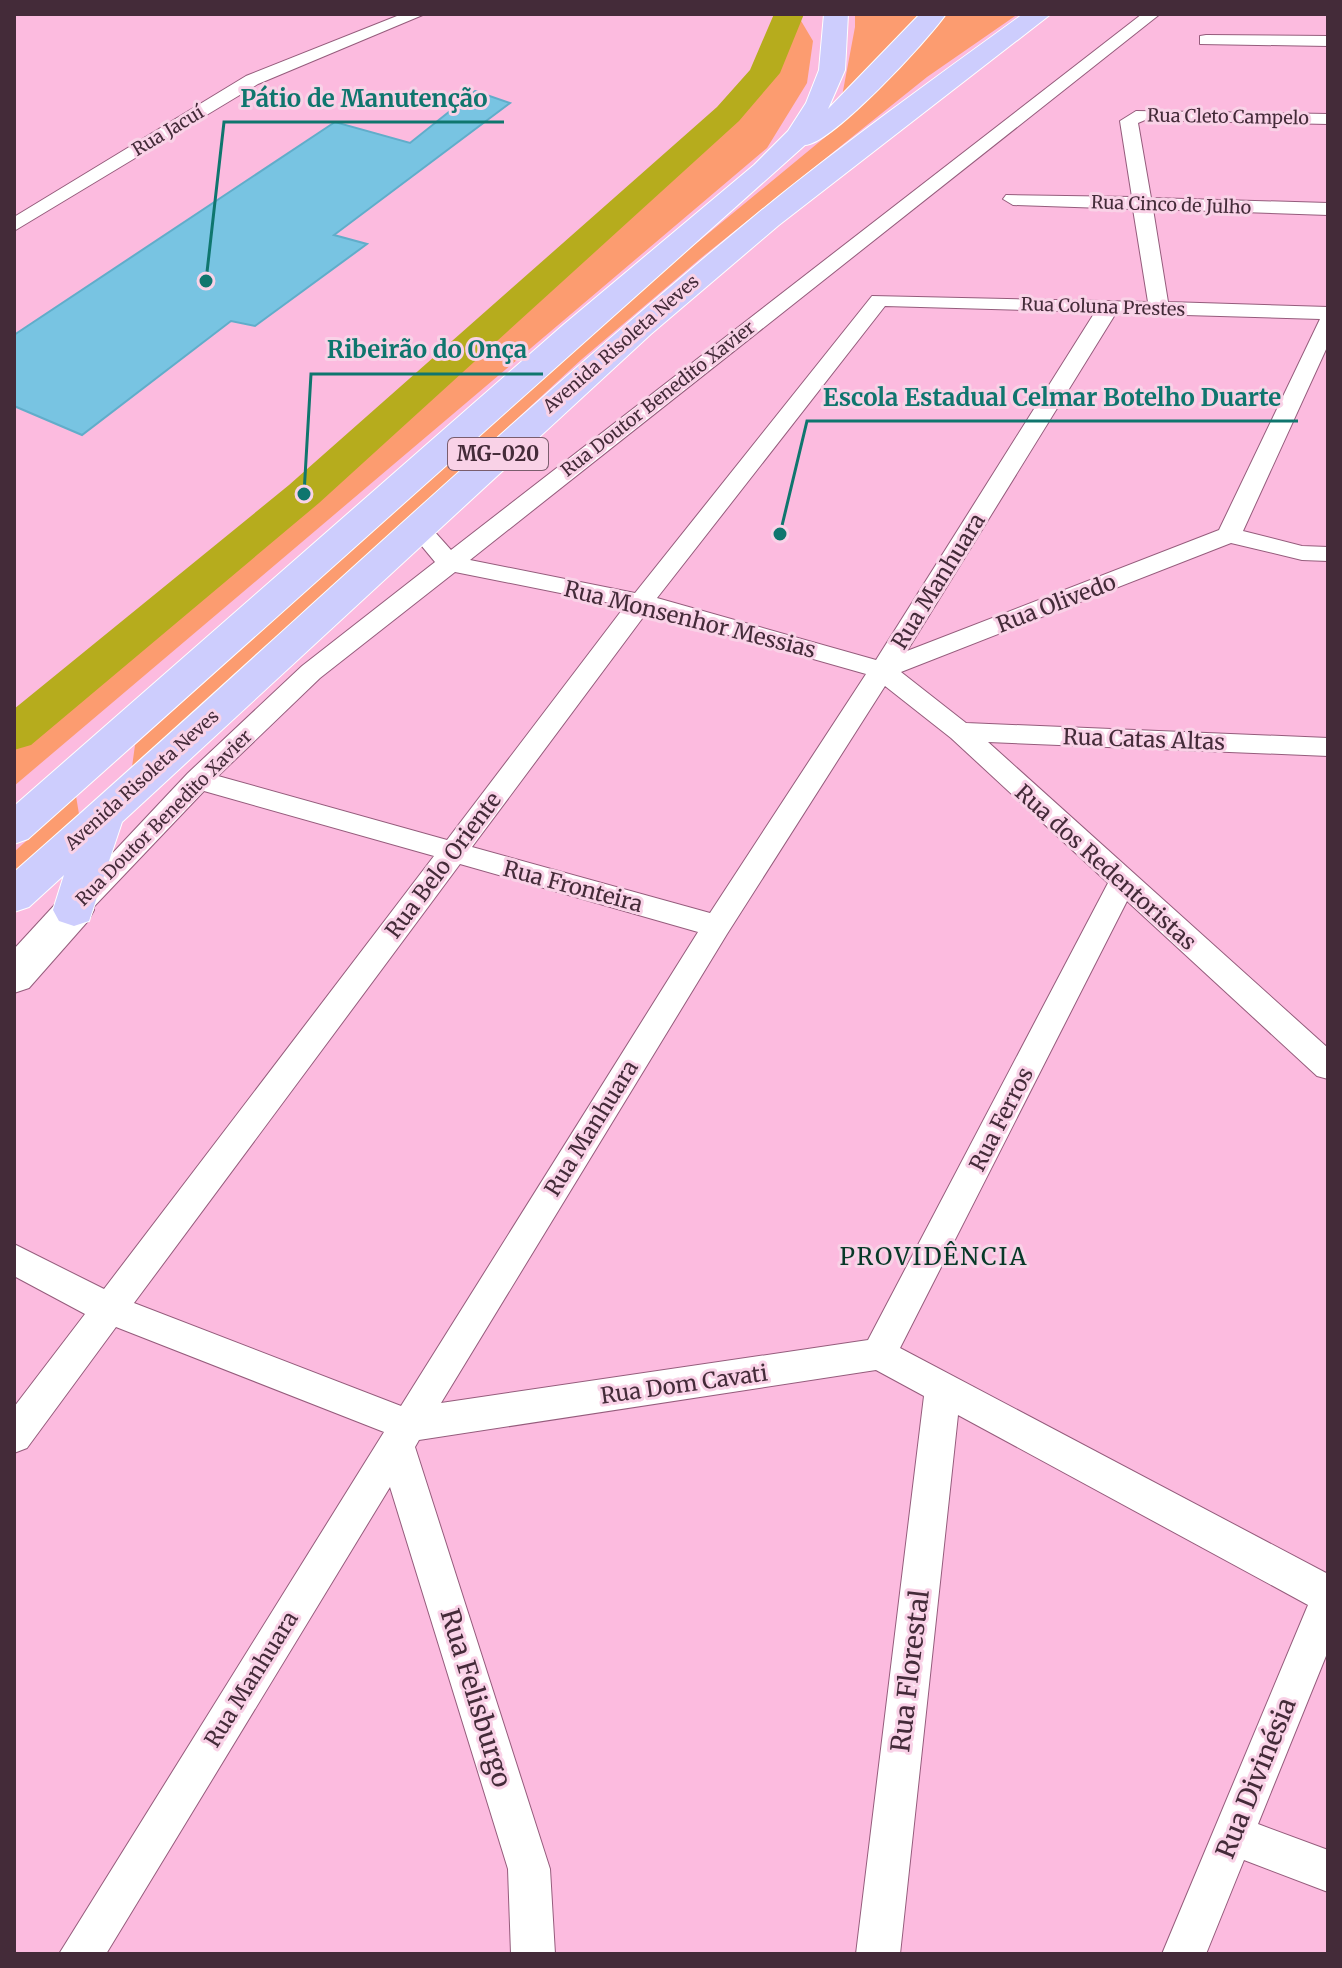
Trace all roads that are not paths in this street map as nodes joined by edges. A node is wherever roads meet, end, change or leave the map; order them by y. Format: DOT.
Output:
graph roads {
  1 [pos="417,14"];
  2 [pos="836,14"];
  3 [pos="934,14"];
  4 [pos="1039,14"];
  5 [pos="1152,14"];
  6 [pos="1206,40"];
  7 [pos="1328,41"];
  8 [pos="1328,119"];
  9 [pos="764,171"];
  10 [pos="1013,199"];
  11 [pos="1144,204"];
  12 [pos="1328,209"];
  13 [pos="14,225"];
  14 [pos="879,300"];
  15 [pos="1109,307"];
  16 [pos="1159,308"];
  17 [pos="1328,313"];
  18 [pos="1328,322"];
  19 [pos="418,527"];
  20 [pos="1229,535"];
  21 [pos="1328,554"];
  22 [pos="449,563"];
  23 [pos="641,602"];
  24 [pos="882,670"];
  25 [pos="960,732"];
  26 [pos="1328,747"];
  27 [pos="198,780"];
  28 [pos="105,814"];
  29 [pos="14,829"];
  30 [pos="452,853"];
  31 [pos="1122,883"];
  32 [pos="14,896"];
  33 [pos="74,910"];
  34 [pos="717,926"];
  35 [pos="14,977"];
  36 [pos="1328,1067"];
  37 [pos="14,1259"];
  38 [pos="109,1309"];
  39 [pos="879,1354"];
  40 [pos="943,1388"];
  41 [pos="402,1435"];
  42 [pos="14,1436"];
  43 [pos="1328,1595"];
  44 [pos="1328,1603"];
  45 [pos="1233,1835"];
  46 [pos="1328,1871"];
  47 [pos="81,1954"];
  48 [pos="533,1954"];
  49 [pos="878,1954"];
  50 [pos="1184,1954"];
  1 -- 13 [label="street, Rua Jacuí"];
  2 -- 9 [label="highway, Avenida Risoleta Neves / MG-020"];
  3 -- 9 [label="highway"];
  4 -- 19 [label="highway, Avenida Risoleta Neves / MG-020"];
  5 -- 22 [label="street, Rua Doutor Benedito Xavier"];
  6 -- 7 [label="street"];
  8 -- 11 [label="street, Rua Cleto Campelo"];
  9 -- 29 [label="highway, Avenida Risoleta Neves / MG-020"];
  10 -- 11 [label="street, Rua Cinco de Julho"];
  11 -- 12 [label="street, Rua Cinco de Julho"];
  11 -- 16 [label="street"];
  14 -- 15 [label="street, Rua Coluna Prestes"];
  14 -- 23 [label="street, Rua Belo Oriente"];
  15 -- 16 [label="street, Rua Coluna Prestes"];
  15 -- 24 [label="street, Rua Manhuara"];
  16 -- 17 [label="street, Rua Coluna Prestes"];
  18 -- 20 [label="street"];
  19 -- 22 [label="street"];
  19 -- 28 [label="highway, Avenida Risoleta Neves / MG-020"];
  20 -- 21 [label="street"];
  20 -- 24 [label="street, Rua Olivedo"];
  22 -- 23 [label="street, Rua Monsenhor Messias"];
  22 -- 27 [label="street, Rua Doutor Benedito Xavier"];
  23 -- 24 [label="street, Rua Monsenhor Messias"];
  23 -- 30 [label="street, Rua Belo Oriente"];
  24 -- 25 [label="street, Rua dos Redentoristas"];
  24 -- 34 [label="street, Rua Manhuara"];
  25 -- 26 [label="street, Rua Catas Altas"];
  25 -- 31 [label="street, Rua dos Redentoristas"];
  27 -- 30 [label="street, Rua Fronteira"];
  27 -- 33 [label="street, Rua Doutor Benedito Xavier"];
  28 -- 32 [label="highway, Avenida Risoleta Neves / MG-020"];
  28 -- 33 [label="highway"];
  30 -- 34 [label="street, Rua Fronteira"];
  30 -- 38 [label="street, Rua Belo Oriente"];
  31 -- 36 [label="street, Rua dos Redentoristas"];
  31 -- 39 [label="street, Rua Ferros"];
  33 -- 35 [label="street, Rua Doutor Benedito Xavier"];
  34 -- 41 [label="street, Rua Manhuara"];
  37 -- 38 [label="street, Rua Dom Cavati"];
  38 -- 41 [label="street, Rua Dom Cavati"];
  38 -- 42 [label="street, Rua Belo Oriente"];
  39 -- 40 [label="street"];
  39 -- 41 [label="street, Rua Dom Cavati"];
  40 -- 43 [label="street"];
  40 -- 49 [label="street, Rua Florestal"];
  41 -- 47 [label="street, Rua Manhuara"];
  41 -- 48 [label="street, Rua Felisburgo"];
  44 -- 45 [label="street, Rua Divinésia"];
  45 -- 46 [label="street"];
  45 -- 50 [label="street, Rua Divinésia"];
}
